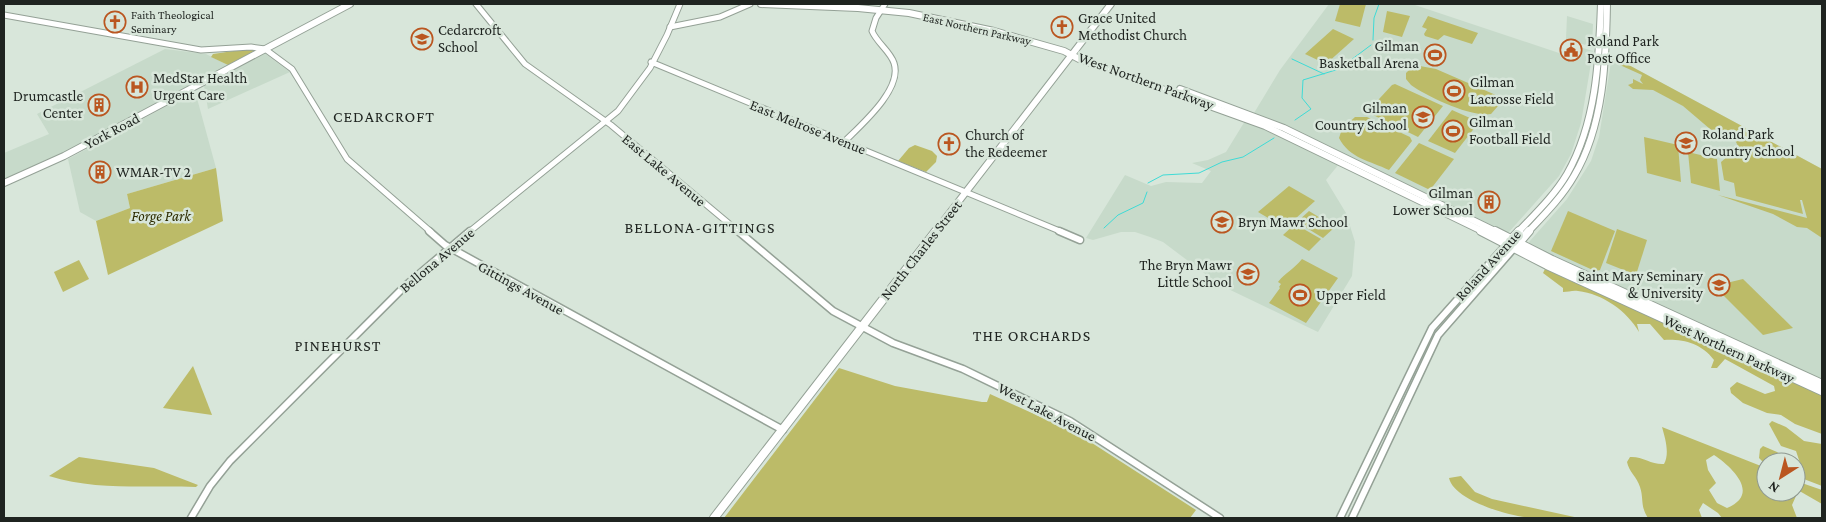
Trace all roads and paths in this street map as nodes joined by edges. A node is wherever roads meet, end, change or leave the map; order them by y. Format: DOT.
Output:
graph roads {
  1 [pos="350,4"];
  2 [pos="476,4"];
  3 [pos="680,4"];
  4 [pos="750,4"];
  5 [pos="761,4"];
  6 [pos="885,4"];
  7 [pos="1111,4"];
  8 [pos="1601,4"];
  9 [pos="1607,4"];
  10 [pos="881,10"];
  11 [pos="4,15"];
  12 [pos="670,28"];
  13 [pos="265,49"];
  14 [pos="1072,54"];
  15 [pos="651,62"];
  16 [pos="607,122"];
  17 [pos="844,142"];
  18 [pos="4,183"];
  19 [pos="966,192"];
  20 [pos="1080,240"];
  21 [pos="1513,244"];
  22 [pos="449,248"];
  23 [pos="1465,291"];
  24 [pos="1473,295"];
  25 [pos="862,327"];
  26 [pos="1822,384"];
  27 [pos="1822,391"];
  28 [pos="782,430"];
  29 [pos="191,518"];
  30 [pos="714,518"];
  31 [pos="1220,518"];
  32 [pos="1340,518"];
  33 [pos="1352,518"];
  1 -- 13 [label="main road, York Road"];
  2 -- 16 [label="street, East Lake Avenue"];
  3 -- 12 [label="street, Bellona Avenue"];
  4 -- 12 [label="street"];
  5 -- 10 [label="main road, East Northern Parkway"];
  6 -- 10 [label="street"];
  7 -- 14 [label="main road, North Charles Street"];
  8 -- 21 [label="main road, Roland Avenue"];
  9 -- 21 [label="main road, Roland Avenue"];
  10 -- 14 [label="main road, East Northern Parkway"];
  10 -- 17 [label="street"];
  11 -- 13 [label="street"];
  12 -- 15 [label="street, Bellona Avenue"];
  13 -- 18 [label="main road, York Road"];
  13 -- 22 [label="street, Gittings Avenue"];
  14 -- 19 [label="main road, North Charles Street"];
  14 -- 21 [label="main road, West Northern Parkway"];
  15 -- 16 [label="street, Bellona Avenue"];
  15 -- 17 [label="street, East Melrose Avenue"];
  16 -- 22 [label="street, Bellona Avenue"];
  16 -- 25 [label="street, East Lake Avenue"];
  17 -- 19 [label="street, East Melrose Avenue"];
  19 -- 20 [label="street, East Melrose Avenue"];
  19 -- 25 [label="main road, North Charles Street"];
  21 -- 23 [label="street, Roland Avenue"];
  21 -- 24 [label="street, Roland Avenue"];
  21 -- 26 [label="main road, West Northern Parkway"];
  21 -- 27 [label="main road, West Northern Parkway"];
  22 -- 28 [label="street, Gittings Avenue"];
  22 -- 29 [label="street, Bellona Avenue"];
  23 -- 24 [label="street"];
  23 -- 32 [label="street, Roland Avenue"];
  24 -- 33 [label="street, Roland Avenue"];
  25 -- 28 [label="main road, North Charles Street"];
  25 -- 31 [label="street, West Lake Avenue"];
  28 -- 30 [label="main road, North Charles Street"];
}
